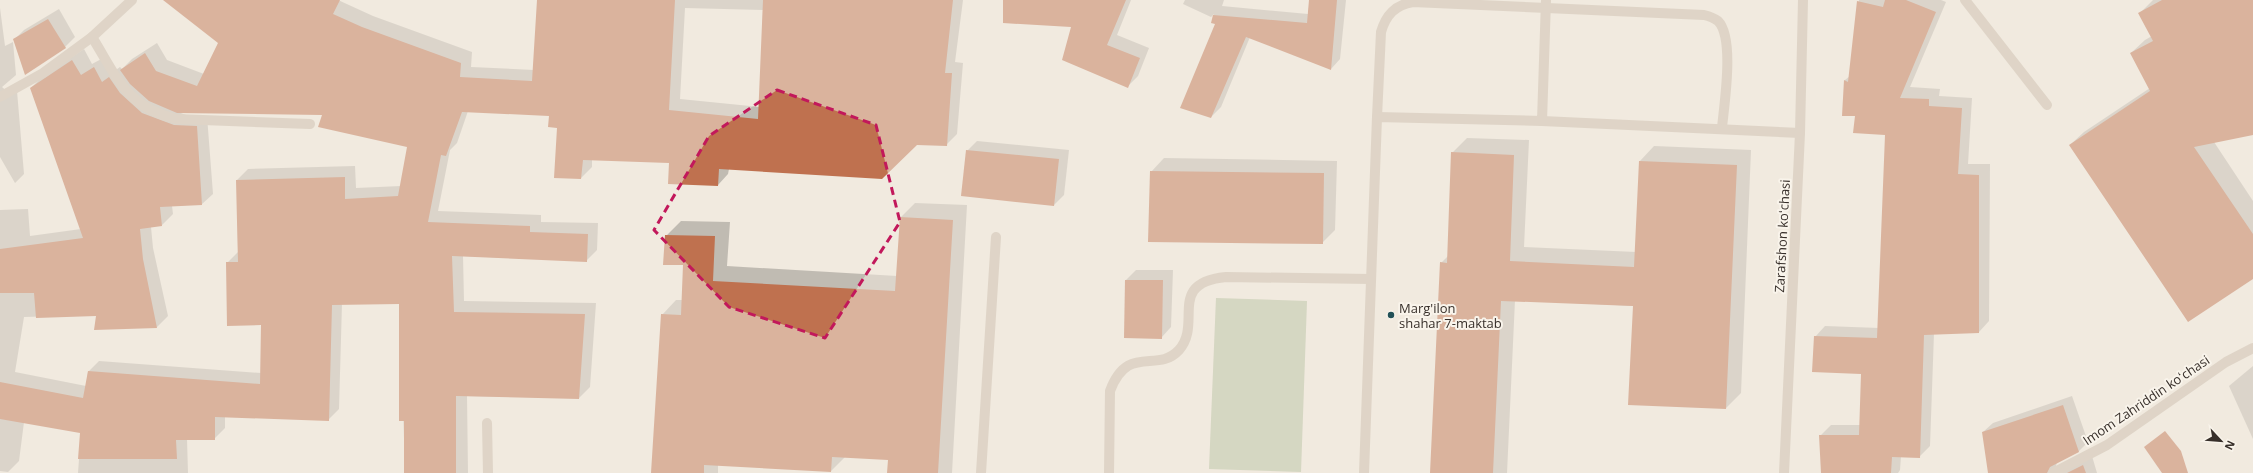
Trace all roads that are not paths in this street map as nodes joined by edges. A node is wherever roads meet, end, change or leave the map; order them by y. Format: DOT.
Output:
graph roads {
  1 [pos="132,0"];
  2 [pos="1803,0"];
  3 [pos="1964,0"];
  4 [pos="1546,3"];
  5 [pos="92,37"];
  6 [pos="0,97"];
  7 [pos="2047,105"];
  8 [pos="1377,117"];
  9 [pos="1542,121"];
  10 [pos="310,124"];
  11 [pos="1722,128"];
  12 [pos="1800,133"];
  13 [pos="996,237"];
  14 [pos="1371,279"];
  15 [pos="2253,348"];
  16 [pos="487,422"];
  17 [pos="488,473"];
  18 [pos="981,473"];
  19 [pos="1109,473"];
  20 [pos="1364,473"];
  21 [pos="1784,473"];
  22 [pos="2053,473"];
  1 -- 5 [label="street"];
  2 -- 12 [label="street, Zarafshon koʻchasi"];
  3 -- 7 [label="street"];
  4 -- 8 [label="street"];
  4 -- 9 [label="street"];
  4 -- 11 [label="street"];
  5 -- 6 [label="street"];
  5 -- 10 [label="street"];
  8 -- 9 [label="street"];
  8 -- 14 [label="street"];
  9 -- 11 [label="street"];
  11 -- 12 [label="street"];
  12 -- 21 [label="street, Zarafshon koʻchasi"];
  13 -- 18 [label="street"];
  14 -- 19 [label="street"];
  14 -- 20 [label="street"];
  15 -- 22 [label="street, Imom Zahriddin koʻchasi"];
  16 -- 17 [label="street"];
}
